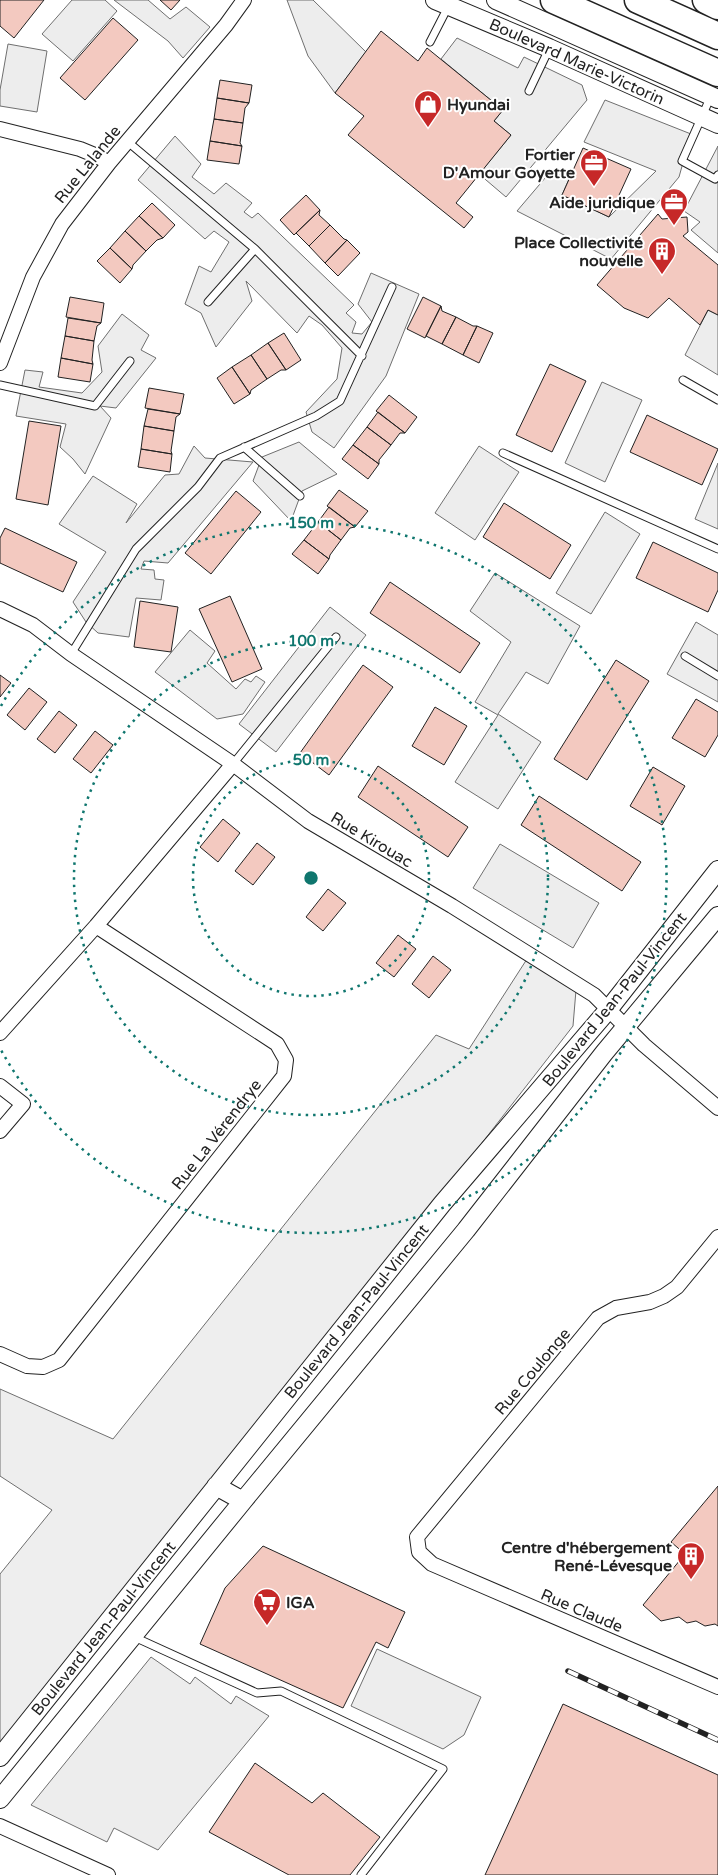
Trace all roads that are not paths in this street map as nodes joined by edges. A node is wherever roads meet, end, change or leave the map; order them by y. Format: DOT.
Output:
graph roads {
  1 [pos="496,0"];
  2 [pos="554,0"];
  3 [pos="597,0"];
  4 [pos="638,0"];
  5 [pos="706,0"];
  6 [pos="445,2"];
  7 [pos="238,3"];
  8 [pos="718,6"];
  9 [pos="718,36"];
  10 [pos="430,42"];
  11 [pos="549,48"];
  12 [pos="718,56"];
  13 [pos="716,89"];
  14 [pos="529,91"];
  15 [pos="710,121"];
  16 [pos="0,129"];
  17 [pos="128,142"];
  18 [pos="109,164"];
  19 [pos="716,177"];
  20 [pos="255,249"];
  21 [pos="392,288"];
  22 [pos="208,302"];
  23 [pos="362,356"];
  24 [pos="130,361"];
  25 [pos="0,363"];
  26 [pos="683,380"];
  27 [pos="0,385"];
  28 [pos="718,400"];
  29 [pos="244,447"];
  30 [pos="504,453"];
  31 [pos="300,496"];
  32 [pos="718,549"];
  33 [pos="0,609"];
  34 [pos="336,638"];
  35 [pos="71,654"];
  36 [pos="685,656"];
  37 [pos="718,676"];
  38 [pos="233,764"];
  39 [pos="718,870"];
  40 [pos="718,916"];
  41 [pos="96,926"];
  42 [pos="608,1010"];
  43 [pos="625,1028"];
  44 [pos="0,1033"];
  45 [pos="0,1086"];
  46 [pos="718,1108"];
  47 [pos="0,1131"];
  48 [pos="718,1237"];
  49 [pos="0,1354"];
  50 [pos="216,1486"];
  51 [pos="243,1501"];
  52 [pos="432,1564"];
  53 [pos="132,1636"];
  54 [pos="718,1688"];
  55 [pos="0,1757"];
  56 [pos="0,1799"];
  57 [pos="0,1826"];
  58 [pos="108,1875"];
  59 [pos="361,1875"];
  1 -- 13 [label="street, Boulevard Marie-Victorin"];
  2 -- 13 [label="highway"];
  3 -- 12 [label="highway"];
  4 -- 9 [label="highway"];
  5 -- 8 [label="highway"];
  6 -- 10 [label="lane"];
  6 -- 11 [label="street, Boulevard Marie-Victorin"];
  7 -- 17 [label="street, Rue Lalande"];
  11 -- 14 [label="lane"];
  11 -- 15 [label="street, Boulevard Marie-Victorin"];
  13 -- 15 [label="lane"];
  15 -- 19 [label="lane"];
  16 -- 18 [label="street"];
  17 -- 18 [label="street, Rue Lalande"];
  17 -- 20 [label="lane"];
  18 -- 25 [label="street, Rue Lalande"];
  20 -- 22 [label="lane"];
  20 -- 23 [label="lane"];
  21 -- 23 [label="lane"];
  23 -- 29 [label="lane"];
  24 -- 27 [label="lane"];
  26 -- 28 [label="lane"];
  29 -- 31 [label="lane"];
  29 -- 35 [label="lane"];
  30 -- 32 [label="lane"];
  33 -- 35 [label="street, Rue Kirouac"];
  34 -- 38 [label="lane"];
  35 -- 38 [label="street, Rue Kirouac"];
  36 -- 37 [label="lane"];
  38 -- 41 [label="street"];
  38 -- 42 [label="street, Rue Kirouac"];
  39 -- 42 [label="street, Boulevard Jean-Paul-Vincent"];
  40 -- 43 [label="street, Boulevard Jean-Paul-Vincent"];
  41 -- 44 [label="street"];
  41 -- 49 [label="street, Rue La Vérendrye"];
  42 -- 43 [label="street, Rue Kirouac"];
  42 -- 50 [label="street, Boulevard Jean-Paul-Vincent"];
  43 -- 46 [label="street, Rue Kirouac"];
  43 -- 51 [label="street, Boulevard Jean-Paul-Vincent"];
  45 -- 47 [label="street"];
  48 -- 52 [label="street, Rue Coulonge"];
  50 -- 51 [label="street"];
  50 -- 55 [label="street, Boulevard Jean-Paul-Vincent"];
  51 -- 53 [label="street, Boulevard Jean-Paul-Vincent"];
  52 -- 54 [label="street, Rue Claude"];
  53 -- 56 [label="street, Boulevard Jean-Paul-Vincent"];
  53 -- 59 [label="lane"];
  57 -- 58 [label="street"];
}
